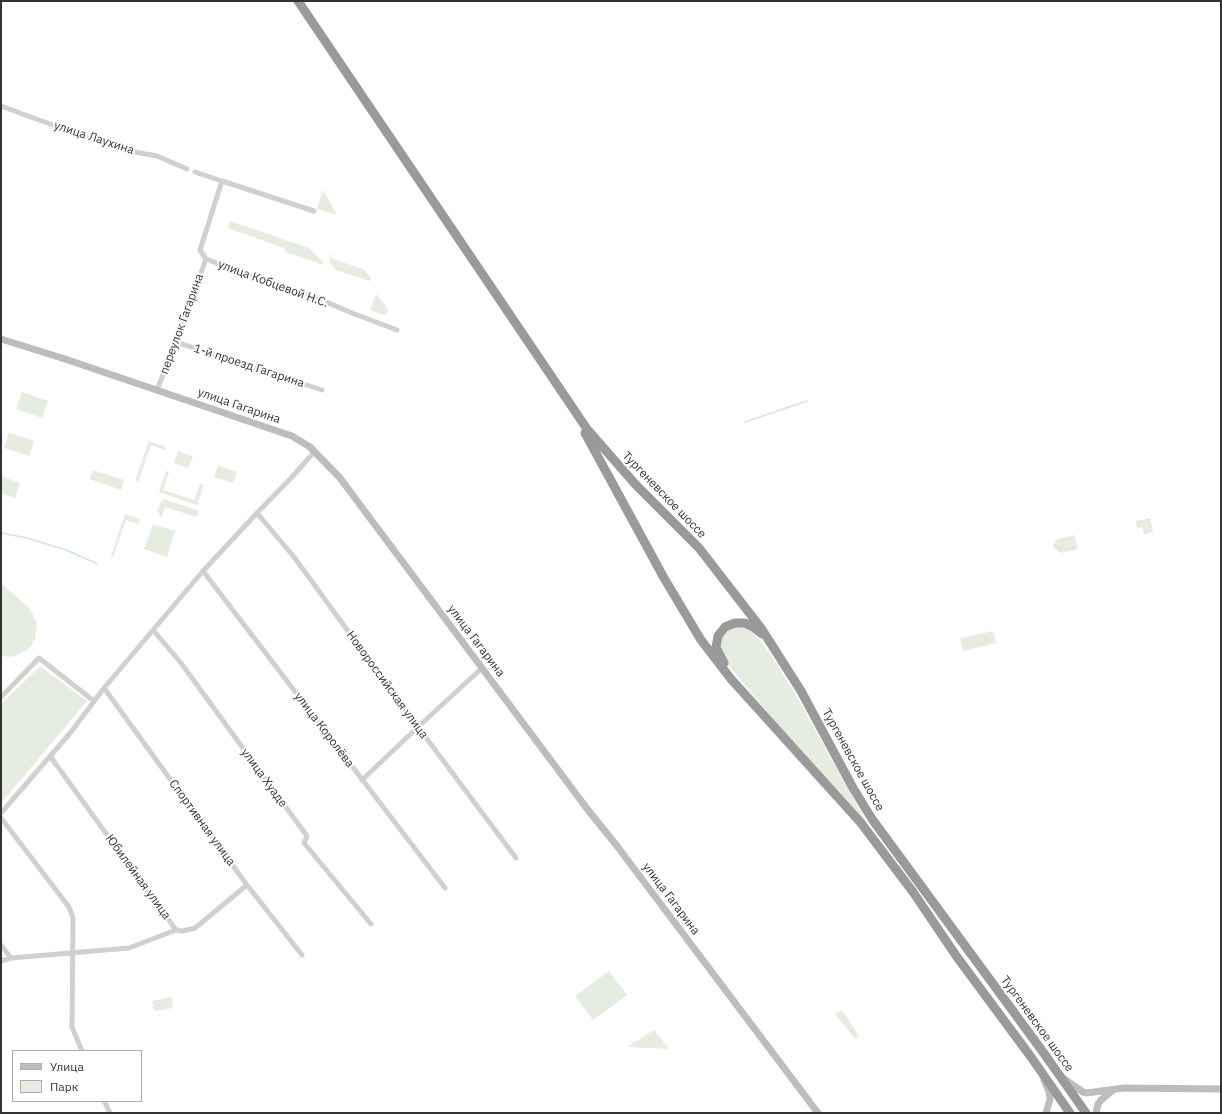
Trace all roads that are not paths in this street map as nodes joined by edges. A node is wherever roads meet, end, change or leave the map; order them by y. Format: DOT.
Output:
graph roads {
  1 [pos="293,1"];
  2 [pos="298,1"];
  3 [pos="1,106"];
  4 [pos="187,169"];
  5 [pos="195,172"];
  6 [pos="222,180"];
  7 [pos="314,211"];
  8 [pos="206,258"];
  9 [pos="397,330"];
  10 [pos="1,339"];
  11 [pos="176,342"];
  12 [pos="157,390"];
  13 [pos="322,390"];
  14 [pos="586,430"];
  15 [pos="315,452"];
  16 [pos="257,513"];
  17 [pos="203,571"];
  18 [pos="153,630"];
  19 [pos="772,644"];
  20 [pos="482,668"];
  21 [pos="731,678"];
  22 [pos="104,688"];
  23 [pos="1,697"];
  24 [pos="94,701"];
  25 [pos="418,727"];
  26 [pos="50,756"];
  27 [pos="362,780"];
  28 [pos="1,813"];
  29 [pos="1,818"];
  30 [pos="516,858"];
  31 [pos="247,885"];
  32 [pos="445,888"];
  33 [pos="371,924"];
  34 [pos="176,930"];
  35 [pos="1,945"];
  36 [pos="72,953"];
  37 [pos="302,955"];
  38 [pos="11,958"];
  39 [pos="1,960"];
  40 [pos="82,1050"];
  41 [pos="1032,1057"];
  42 [pos="1060,1077"];
  43 [pos="1115,1089"];
  44 [pos="1221,1090"];
  45 [pos="104,1102"];
  46 [pos="110,1113"];
  47 [pos="818,1113"];
  48 [pos="1046,1113"];
  49 [pos="1070,1113"];
  50 [pos="1086,1113"];
  51 [pos="1096,1113"];
  1 -- 14 [label="highway"];
  2 -- 14 [label="highway"];
  3 -- 4 [label="street, улица Лаухина"];
  5 -- 6 [label="street"];
  6 -- 7 [label="street"];
  6 -- 8 [label="street, улица Кобцевой Н.С."];
  8 -- 9 [label="street, улица Кобцевой Н.С."];
  8 -- 11 [label="street, переулок Гагарина"];
  10 -- 12 [label="street, улица Гагарина"];
  11 -- 12 [label="street, переулок Гагарина"];
  11 -- 13 [label="street, 1-й проезд Гагарина"];
  12 -- 15 [label="street, улица Гагарина"];
  14 -- 19 [label="highway, Тургеневское шоссе"];
  14 -- 21 [label="highway, Тургеневское шоссе"];
  15 -- 16 [label="street"];
  15 -- 20 [label="street, улица Гагарина"];
  16 -- 17 [label="street"];
  16 -- 25 [label="street, Новороссийская улица"];
  17 -- 18 [label="street"];
  17 -- 27 [label="street, улица Королёва"];
  18 -- 22 [label="street"];
  18 -- 33 [label="street, улица Хуаде"];
  19 -- 21 [label="highway"];
  19 -- 42 [label="highway, Тургеневское шоссе"];
  20 -- 25 [label="street"];
  20 -- 47 [label="street, улица Гагарина"];
  21 -- 41 [label="highway, Тургеневское шоссе"];
  22 -- 24 [label="street"];
  22 -- 31 [label="street, Спортивная улица"];
  23 -- 24 [label="street"];
  24 -- 26 [label="street"];
  25 -- 27 [label="street"];
  25 -- 30 [label="street, Новороссийская улица"];
  26 -- 28 [label="street"];
  26 -- 34 [label="street, Юбилейная улица"];
  27 -- 32 [label="street, улица Королёва"];
  29 -- 36 [label="street"];
  31 -- 34 [label="street"];
  31 -- 37 [label="street, Спортивная улица"];
  34 -- 36 [label="street, Юбилейная улица"];
  35 -- 38 [label="street"];
  36 -- 38 [label="street, Юбилейная улица"];
  36 -- 40 [label="street"];
  38 -- 39 [label="street, Юбилейная улица"];
  41 -- 48 [label="street"];
  41 -- 49 [label="highway, Тургеневское шоссе"];
  42 -- 43 [label="street"];
  42 -- 50 [label="highway, Тургеневское шоссе"];
  43 -- 44 [label="street"];
  43 -- 51 [label="street"];
  45 -- 46 [label="street"];
}
